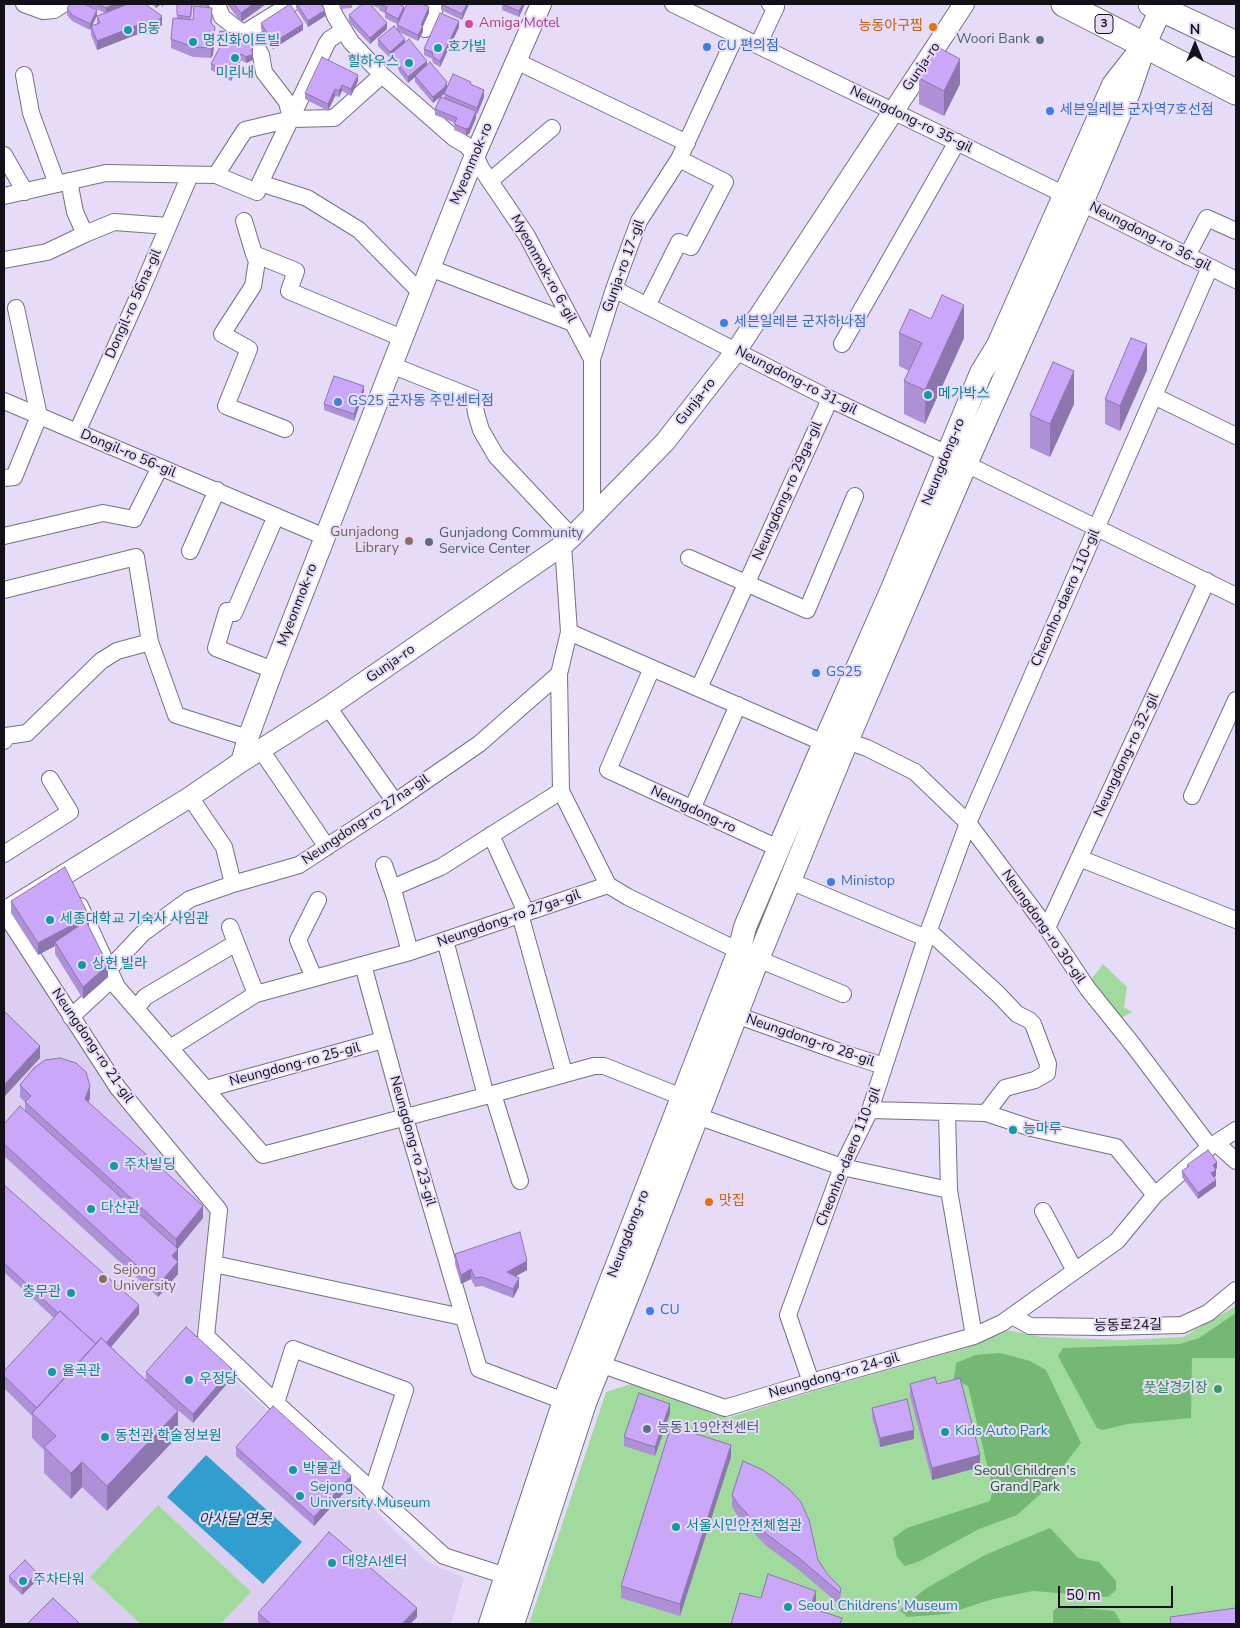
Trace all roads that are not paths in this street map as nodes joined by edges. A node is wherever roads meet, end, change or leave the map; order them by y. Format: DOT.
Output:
graph roads {
  1 [pos="24,4"];
  2 [pos="63,4"];
  3 [pos="217,4"];
  4 [pos="291,4"];
  5 [pos="331,4"];
  6 [pos="416,4"];
  7 [pos="541,4"];
  8 [pos="673,4"];
  9 [pos="964,4"];
  10 [pos="1064,4"];
  11 [pos="773,5"];
  12 [pos="1159,5"];
  13 [pos="435,8"];
  14 [pos="425,29"];
  15 [pos="344,30"];
  16 [pos="244,32"];
  17 [pos="736,35"];
  18 [pos="1145,44"];
  19 [pos="1236,44"];
  20 [pos="758,45"];
  21 [pos="516,61"];
  22 [pos="24,75"];
  23 [pos="382,75"];
  24 [pos="1236,92"];
  25 [pos="893,111"];
  26 [pos="291,119"];
  27 [pos="552,128"];
  28 [pos="957,142"];
  29 [pos="687,143"];
  30 [pos="4,155"];
  31 [pos="475,155"];
  32 [pos="679,159"];
  33 [pos="190,175"];
  34 [pos="216,175"];
  35 [pos="490,181"];
  36 [pos="63,183"];
  37 [pos="258,187"];
  38 [pos="25,192"];
  39 [pos="4,196"];
  40 [pos="1073,198"];
  41 [pos="244,220"];
  42 [pos="168,226"];
  43 [pos="1236,231"];
  44 [pos="85,234"];
  45 [pos="254,254"];
  46 [pos="1187,256"];
  47 [pos="4,260"];
  48 [pos="1210,267"];
  49 [pos="430,268"];
  50 [pos="1236,280"];
  51 [pos="614,289"];
  52 [pos="420,292"];
  53 [pos="647,306"];
  54 [pos="16,308"];
  55 [pos="573,323"];
  56 [pos="402,338"];
  57 [pos="842,344"];
  58 [pos="736,351"];
  59 [pos="592,359"];
  60 [pos="392,366"];
  61 [pos="1154,396"];
  62 [pos="830,399"];
  63 [pos="4,401"];
  64 [pos="39,416"];
  65 [pos="285,429"];
  66 [pos="77,432"];
  67 [pos="1236,436"];
  68 [pos="956,459"];
  69 [pos="160,467"];
  70 [pos="4,478"];
  71 [pos="217,490"];
  72 [pos="855,496"];
  73 [pos="276,516"];
  74 [pos="592,517"];
  75 [pos="1097,528"];
  76 [pos="4,536"];
  77 [pos="325,537"];
  78 [pos="568,541"];
  79 [pos="190,551"];
  80 [pos="689,558"];
  81 [pos="1206,581"];
  82 [pos="746,583"];
  83 [pos="4,590"];
  84 [pos="1236,596"];
  85 [pos="569,632"];
  86 [pos="150,642"];
  87 [pos="652,668"];
  88 [pos="273,670"];
  89 [pos="559,674"];
  90 [pos="699,688"];
  91 [pos="1236,700"];
  92 [pos="738,705"];
  93 [pos="328,707"];
  94 [pos="4,741"];
  95 [pos="847,741"];
  96 [pos="824,743"];
  97 [pos="254,744"];
  98 [pos="50,779"];
  99 [pos="561,791"];
  100 [pos="1192,796"];
  101 [pos="190,797"];
  102 [pos="395,802"];
  103 [pos="692,809"];
  104 [pos="968,823"];
  105 [pos="491,835"];
  106 [pos="327,847"];
  107 [pos="778,848"];
  108 [pos="4,854"];
  109 [pos="1079,858"];
  110 [pos="384,865"];
  111 [pos="66,874"];
  112 [pos="790,881"];
  113 [pos="233,884"];
  114 [pos="608,885"];
  115 [pos="392,888"];
  116 [pos="318,900"];
  117 [pos="4,912"];
  118 [pos="523,913"];
  119 [pos="1236,920"];
  120 [pos="230,927"];
  121 [pos="1048,928"];
  122 [pos="927,935"];
  123 [pos="445,940"];
  124 [pos="236,943"];
  125 [pos="410,952"];
  126 [pos="748,955"];
  127 [pos="363,965"];
  128 [pos="111,974"];
  129 [pos="314,978"];
  130 [pos="256,994"];
  131 [pos="843,994"];
  132 [pos="136,1009"];
  133 [pos="736,1015"];
  134 [pos="71,1017"];
  135 [pos="384,1040"];
  136 [pos="170,1048"];
  137 [pos="884,1066"];
  138 [pos="564,1074"];
  139 [pos="206,1089"];
  140 [pos="490,1095"];
  141 [pos="682,1097"];
  142 [pos="870,1110"];
  143 [pos="947,1112"];
  144 [pos="986,1113"];
  145 [pos="697,1116"];
  146 [pos="404,1118"];
  147 [pos="1236,1130"];
  148 [pos="1213,1145"];
  149 [pos="1236,1161"];
  150 [pos="842,1167"];
  151 [pos="520,1181"];
  152 [pos="949,1190"];
  153 [pos="1155,1195"];
  154 [pos="1043,1211"];
  155 [pos="214,1264"];
  156 [pos="1075,1271"];
  157 [pos="1236,1290"];
  158 [pos="1012,1316"];
  159 [pos="462,1317"];
  160 [pos="974,1336"];
  161 [pos="591,1361"];
  162 [pos="810,1382"];
  163 [pos="564,1401"];
  164 [pos="276,1403"];
  165 [pos="372,1492"];
  166 [pos="506,1576"];
  167 [pos="490,1624"];
  168 [pos="513,1624"];
  1 -- 2 [label="street"];
  3 -- 16 [label="street"];
  4 -- 16 [label="street"];
  5 -- 15 [label="street"];
  6 -- 13 [label="street"];
  7 -- 21 [label="street, Myeonmok-ro"];
  8 -- 17 [label="street, Neungdong-ro 35-gil"];
  9 -- 25 [label="street, Gunja-ro"];
  10 -- 18 [label="main road, 3"];
  11 -- 20 [label="street"];
  12 -- 18 [label="main road, Neungdong-ro"];
  12 -- 19 [label="main road"];
  13 -- 14 [label="street"];
  15 -- 23 [label="street"];
  15 -- 26 [label="street"];
  16 -- 26 [label="street"];
  17 -- 20 [label="street, Neungdong-ro 35-gil"];
  17 -- 29 [label="street, Gunja-ro 17-gil"];
  18 -- 24 [label="main road, 3"];
  18 -- 40 [label="main road, Neungdong-ro"];
  20 -- 25 [label="street, Neungdong-ro 35-gil"];
  21 -- 29 [label="street"];
  21 -- 31 [label="street, Myeonmok-ro"];
  22 -- 36 [label="street"];
  23 -- 26 [label="street"];
  23 -- 31 [label="street"];
  25 -- 28 [label="street, Neungdong-ro 35-gil"];
  25 -- 58 [label="street, Gunja-ro"];
  26 -- 34 [label="street"];
  26 -- 37 [label="street"];
  27 -- 35 [label="street"];
  28 -- 40 [label="street, Neungdong-ro 35-gil"];
  28 -- 57 [label="street"];
  29 -- 32 [label="street, Gunja-ro 17-gil"];
  30 -- 38 [label="street"];
  31 -- 35 [label="street, Myeonmok-ro 6-gil"];
  31 -- 49 [label="street, Myeonmok-ro"];
  32 -- 51 [label="street, Gunja-ro 17-gil"];
  32 -- 53 [label="street"];
  33 -- 34 [label="street"];
  33 -- 36 [label="street"];
  33 -- 42 [label="street, Dongil-ro 56na-gil"];
  34 -- 37 [label="street"];
  35 -- 55 [label="street, Myeonmok-ro 6-gil"];
  36 -- 38 [label="street"];
  36 -- 44 [label="street"];
  37 -- 52 [label="street"];
  38 -- 39 [label="street"];
  40 -- 46 [label="street, Neungdong-ro 36-gil"];
  40 -- 68 [label="main road, Neungdong-ro"];
  41 -- 45 [label="street"];
  42 -- 44 [label="street"];
  42 -- 66 [label="street, Dongil-ro 56na-gil"];
  43 -- 46 [label="street"];
  44 -- 47 [label="street"];
  45 -- 56 [label="street"];
  45 -- 65 [label="street"];
  46 -- 48 [label="street, Neungdong-ro 36-gil"];
  48 -- 50 [label="street, Neungdong-ro 36-gil"];
  48 -- 61 [label="street, Cheonho-daero 110-gil"];
  49 -- 52 [label="street, Myeonmok-ro"];
  49 -- 55 [label="street"];
  51 -- 53 [label="street, Neungdong-ro 31-gil"];
  51 -- 59 [label="street, Gunja-ro 17-gil"];
  52 -- 56 [label="street, Myeonmok-ro"];
  53 -- 58 [label="street, Neungdong-ro 31-gil"];
  54 -- 64 [label="street"];
  55 -- 59 [label="street, Myeonmok-ro 6-gil"];
  56 -- 60 [label="street, Myeonmok-ro"];
  58 -- 62 [label="street, Neungdong-ro 31-gil"];
  58 -- 74 [label="street, Gunja-ro"];
  59 -- 74 [label="street, Gunja-ro 17-gil"];
  60 -- 77 [label="street, Myeonmok-ro"];
  60 -- 78 [label="street"];
  61 -- 67 [label="street"];
  61 -- 75 [label="street, Cheonho-daero 110-gil"];
  62 -- 68 [label="street, Neungdong-ro 31-gil"];
  62 -- 82 [label="street, Neungdong-ro 29ga-gil"];
  63 -- 64 [label="street, Dongil-ro 56-gil"];
  64 -- 66 [label="street, Dongil-ro 56-gil"];
  64 -- 70 [label="street"];
  66 -- 69 [label="street, Dongil-ro 56-gil"];
  68 -- 75 [label="street"];
  68 -- 95 [label="main road, Neungdong-ro"];
  68 -- 96 [label="main road, Neungdong-ro"];
  69 -- 71 [label="street, Dongil-ro 56-gil"];
  69 -- 76 [label="street"];
  71 -- 73 [label="street, Dongil-ro 56-gil"];
  71 -- 79 [label="street"];
  72 -- 82 [label="street"];
  73 -- 77 [label="street, Dongil-ro 56-gil"];
  73 -- 88 [label="street"];
  74 -- 78 [label="street, Gunja-ro"];
  75 -- 81 [label="street"];
  75 -- 104 [label="street, Cheonho-daero 110-gil"];
  77 -- 88 [label="street, Myeonmok-ro"];
  78 -- 85 [label="street"];
  78 -- 93 [label="street, Gunja-ro"];
  80 -- 82 [label="street"];
  81 -- 84 [label="street"];
  81 -- 109 [label="street, Neungdong-ro 32-gil"];
  82 -- 90 [label="street, Neungdong-ro 29ga-gil"];
  83 -- 86 [label="street"];
  85 -- 87 [label="street"];
  85 -- 89 [label="street"];
  86 -- 94 [label="street"];
  86 -- 97 [label="street"];
  87 -- 90 [label="street"];
  87 -- 103 [label="street, Neungdong-ro"];
  88 -- 97 [label="street, Myeonmok-ro"];
  89 -- 99 [label="street"];
  89 -- 102 [label="street, Neungdong-ro 27na-gil"];
  90 -- 92 [label="street"];
  91 -- 100 [label="street"];
  92 -- 96 [label="street"];
  92 -- 103 [label="street"];
  93 -- 97 [label="street, Gunja-ro"];
  93 -- 102 [label="street"];
  95 -- 104 [label="street, Neungdong-ro 30-gil"];
  95 -- 112 [label="main road, Neungdong-ro"];
  96 -- 107 [label="main road, Neungdong-ro"];
  97 -- 101 [label="street, Gunja-ro"];
  97 -- 106 [label="street"];
  98 -- 108 [label="street"];
  99 -- 105 [label="street"];
  99 -- 114 [label="street"];
  101 -- 111 [label="street, Gunja-ro"];
  101 -- 113 [label="street"];
  102 -- 106 [label="street, Neungdong-ro 27na-gil"];
  103 -- 107 [label="street, Neungdong-ro"];
  104 -- 121 [label="street, Neungdong-ro 30-gil"];
  104 -- 122 [label="street, Cheonho-daero 110-gil"];
  105 -- 115 [label="street"];
  105 -- 118 [label="street"];
  106 -- 113 [label="street, Neungdong-ro 27na-gil"];
  107 -- 126 [label="main road, Neungdong-ro"];
  109 -- 119 [label="street"];
  109 -- 121 [label="street, Neungdong-ro 32-gil"];
  110 -- 115 [label="street"];
  111 -- 117 [label="street, Gunja-ro"];
  111 -- 128 [label="street, Neungdong-ro 25-gil"];
  112 -- 122 [label="street"];
  112 -- 126 [label="main road, Neungdong-ro"];
  113 -- 128 [label="street, Neungdong-ro 27na-gil"];
  114 -- 118 [label="street, Neungdong-ro 27ga-gil"];
  114 -- 126 [label="street"];
  115 -- 125 [label="street"];
  116 -- 129 [label="street"];
  117 -- 134 [label="street, Neungdong-ro 21-gil"];
  118 -- 123 [label="street, Neungdong-ro 27ga-gil"];
  118 -- 138 [label="street"];
  120 -- 124 [label="street"];
  121 -- 148 [label="street, Neungdong-ro 30-gil"];
  122 -- 137 [label="street, Cheonho-daero 110-gil"];
  122 -- 144 [label="street"];
  123 -- 125 [label="street, Neungdong-ro 27ga-gil"];
  123 -- 140 [label="street"];
  124 -- 130 [label="street"];
  124 -- 132 [label="street"];
  125 -- 127 [label="street, Neungdong-ro 27ga-gil"];
  126 -- 131 [label="street"];
  126 -- 133 [label="main road, Neungdong-ro"];
  126 -- 141 [label="main road, Neungdong-ro"];
  127 -- 129 [label="street, Neungdong-ro 27ga-gil"];
  127 -- 135 [label="street, Neungdong-ro 23-gil"];
  128 -- 132 [label="street, Neungdong-ro 25-gil"];
  128 -- 134 [label="street, Neungdong-ro 27na-gil"];
  129 -- 130 [label="street, Neungdong-ro 27ga-gil"];
  130 -- 136 [label="street, Neungdong-ro 27ga-gil"];
  132 -- 136 [label="street, Neungdong-ro 25-gil"];
  133 -- 137 [label="street, Neungdong-ro 28-gil"];
  133 -- 145 [label="main road, Neungdong-ro"];
  134 -- 155 [label="street, Neungdong-ro 21-gil"];
  135 -- 139 [label="street, Neungdong-ro 25-gil"];
  135 -- 146 [label="street, Neungdong-ro 23-gil"];
  136 -- 139 [label="street, Neungdong-ro 25-gil"];
  137 -- 142 [label="street, Cheonho-daero 110-gil"];
  138 -- 140 [label="street, Neungdong-ro 25-gil"];
  138 -- 141 [label="street, Neungdong-ro 25-gil"];
  139 -- 146 [label="street, Neungdong-ro 25-gil"];
  140 -- 146 [label="street, Neungdong-ro 25-gil"];
  140 -- 151 [label="street"];
  141 -- 161 [label="main road, Neungdong-ro"];
  142 -- 143 [label="street"];
  142 -- 150 [label="street, Cheonho-daero 110-gil"];
  143 -- 144 [label="street"];
  143 -- 152 [label="street"];
  144 -- 153 [label="street"];
  145 -- 150 [label="street"];
  145 -- 161 [label="main road, Neungdong-ro"];
  146 -- 159 [label="street, Neungdong-ro 23-gil"];
  147 -- 148 [label="street, Neungdong-ro 24-gil"];
  148 -- 149 [label="street, Neungdong-ro 30-gil"];
  148 -- 153 [label="street, Neungdong-ro 24-gil"];
  150 -- 152 [label="street"];
  150 -- 162 [label="street, Cheonho-daero 110-gil"];
  152 -- 160 [label="street"];
  153 -- 156 [label="street, Neungdong-ro 24-gil"];
  154 -- 156 [label="street"];
  155 -- 159 [label="street"];
  155 -- 164 [label="street, Neungdong-ro 21-gil"];
  156 -- 158 [label="street, Neungdong-ro 24-gil"];
  157 -- 158 [label="street, 능동로24길"];
  158 -- 160 [label="street, Neungdong-ro 24-gil"];
  159 -- 163 [label="street, Neungdong-ro 23-gil"];
  160 -- 162 [label="street, Neungdong-ro 24-gil"];
  161 -- 162 [label="street, Neungdong-ro 24-gil"];
  161 -- 163 [label="main road, Neungdong-ro"];
  161 -- 168 [label="main road, Neungdong-ro"];
  163 -- 166 [label="main road, Neungdong-ro"];
  164 -- 165 [label="street, Neungdong-ro 21-gil"];
  164 -- 165 [label="street"];
  165 -- 166 [label="street, Neungdong-ro 21-gil"];
  166 -- 167 [label="main road, Neungdong-ro"];
}
